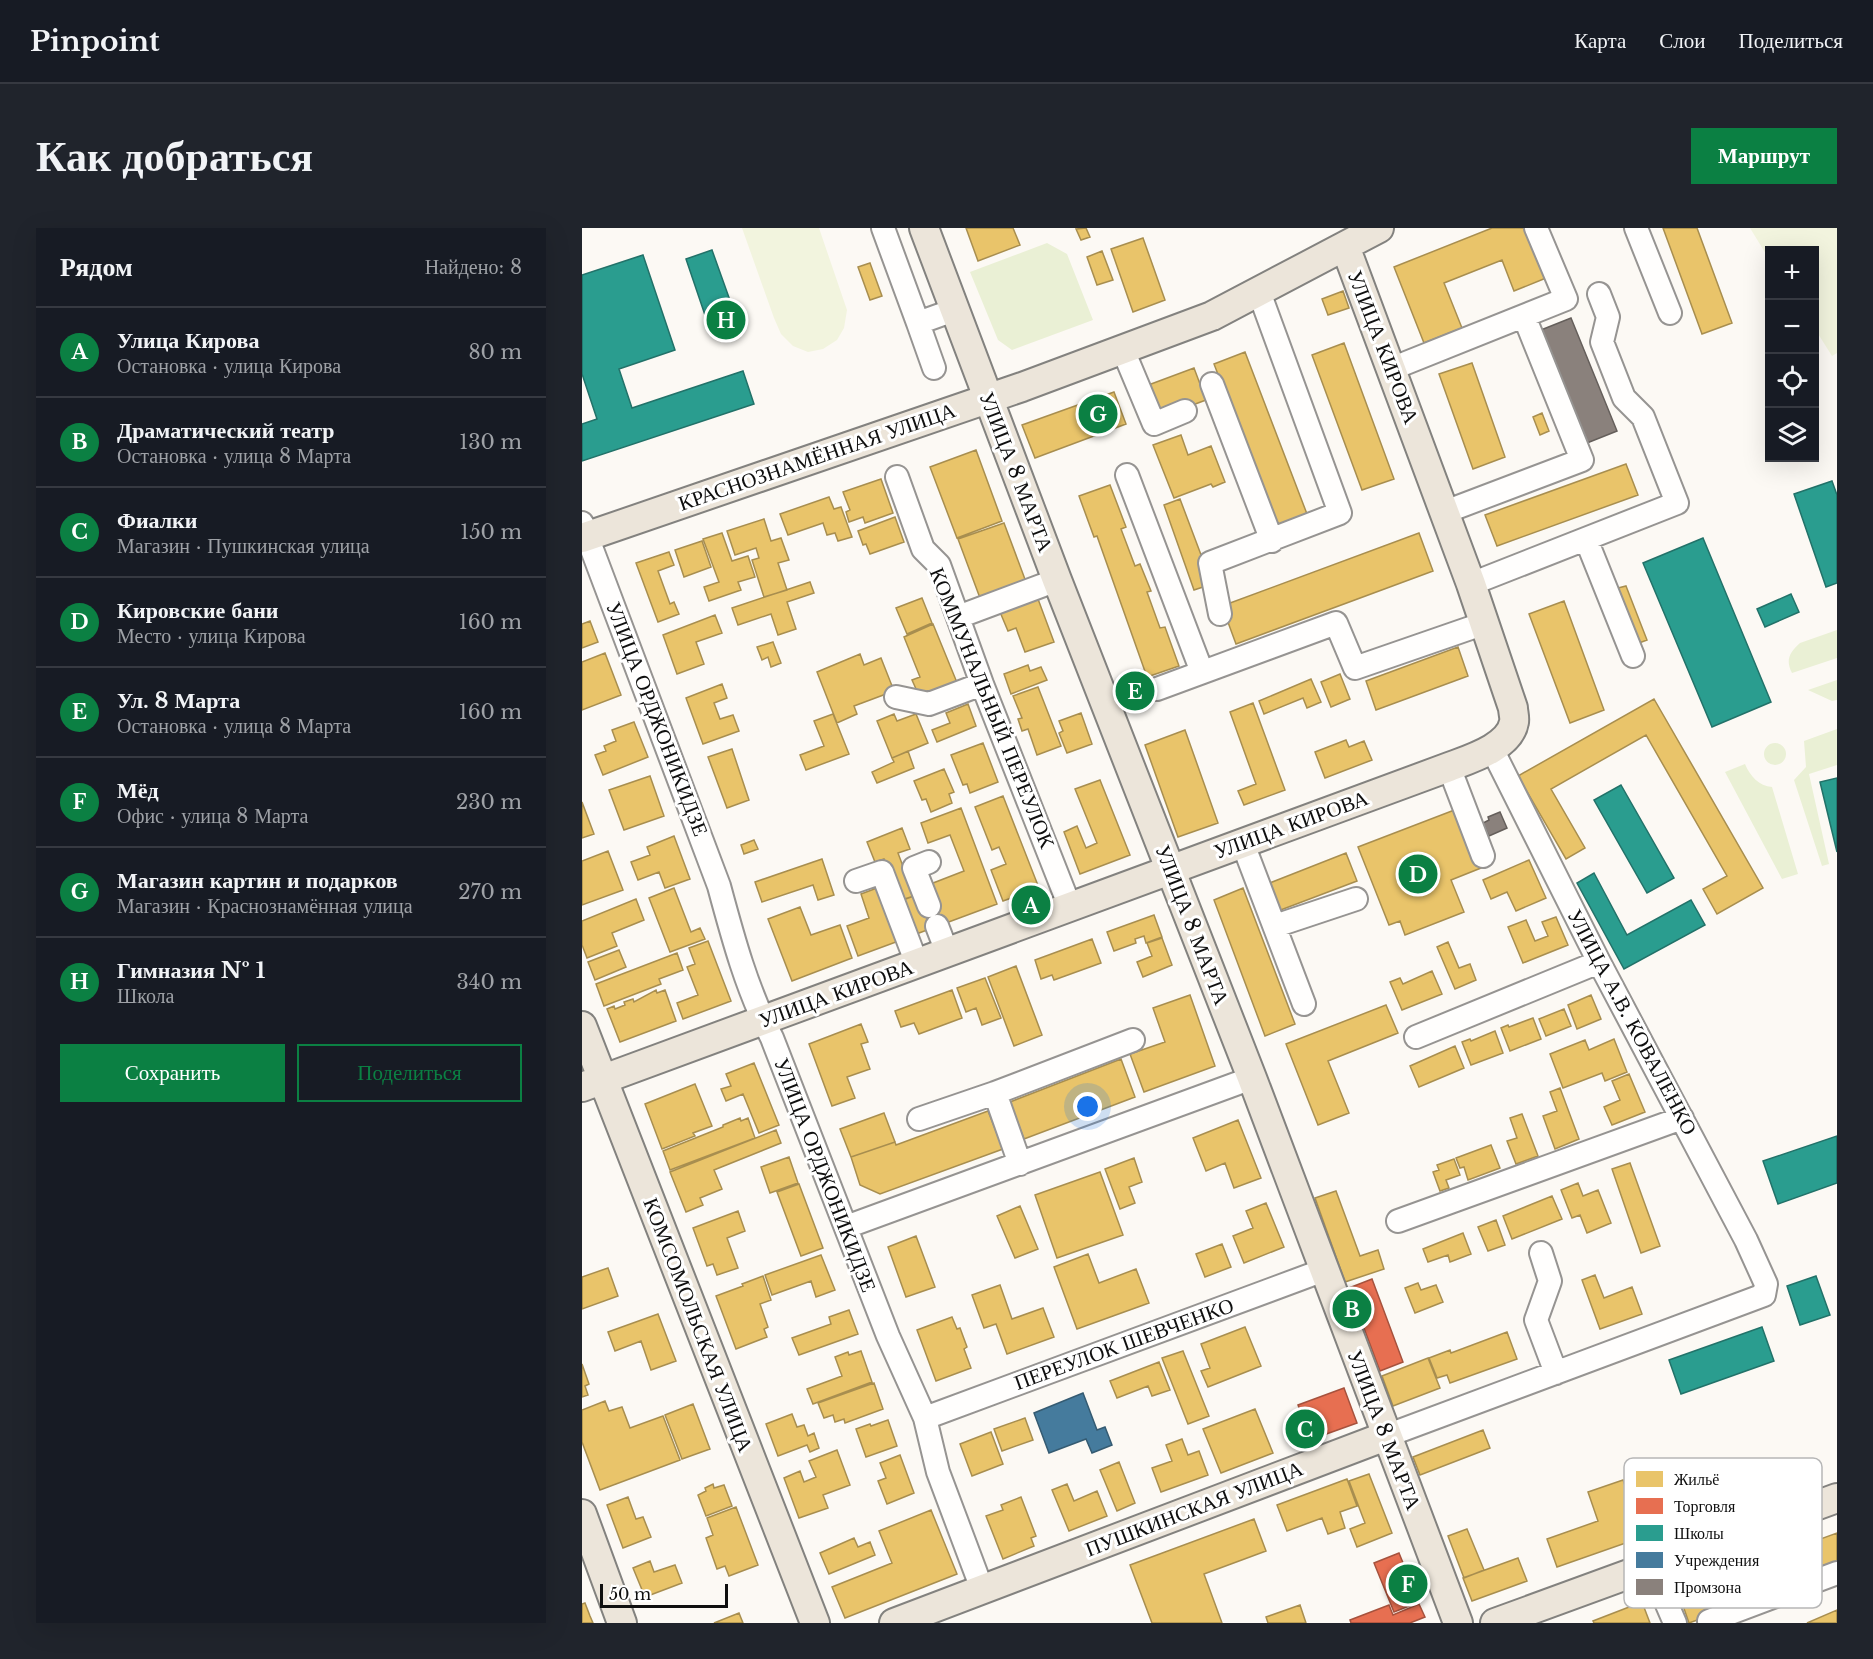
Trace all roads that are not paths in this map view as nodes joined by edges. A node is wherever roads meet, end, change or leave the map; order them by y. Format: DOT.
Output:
graph roads {
  1 [pos="883,228"];
  2 [pos="924,228"];
  3 [pos="1379,228"];
  4 [pos="1536,228"];
  5 [pos="1636,228"];
  6 [pos="1345,246"];
  7 [pos="1259,292"];
  8 [pos="1599,294"];
  9 [pos="954,310"];
  10 [pos="1670,313"];
  11 [pos="1524,316"];
  12 [pos="918,323"];
  13 [pos="1123,350"];
  14 [pos="934,368"];
  15 [pos="1391,369"];
  16 [pos="1212,384"];
  17 [pos="988,398"];
  18 [pos="1185,411"];
  19 [pos="1127,475"];
  20 [pos="897,477"];
  21 [pos="1445,512"];
  22 [pos="584,532"];
  23 [pos="1586,539"];
  24 [pos="1272,541"];
  25 [pos="1057,580"];
  26 [pos="1471,584"];
  27 [pos="1220,614"];
  28 [pos="958,617"];
  29 [pos="1485,623"];
  30 [pos="1633,656"];
  31 [pos="1202,672"];
  32 [pos="982,684"];
  33 [pos="1157,689"];
  34 [pos="896,697"];
  35 [pos="1492,749"];
  36 [pos="1449,767"];
  37 [pos="1243,844"];
  38 [pos="1483,856"];
  39 [pos="929,862"];
  40 [pos="1170,870"];
  41 [pos="856,881"];
  42 [pos="1356,899"];
  43 [pos="1070,907"];
  44 [pos="1275,926"];
  45 [pos="947,952"];
  46 [pos="1599,962"];
  47 [pos="917,964"];
  48 [pos="1304,1004"];
  49 [pos="763,1021"];
  50 [pos="582,1026"];
  51 [pos="1416,1037"];
  52 [pos="1133,1040"];
  53 [pos="1252,1078"];
  54 [pos="592,1083"];
  55 [pos="995,1093"];
  56 [pos="1682,1118"];
  57 [pos="919,1119"];
  58 [pos="1020,1164"];
  59 [pos="1398,1221"];
  60 [pos="846,1227"];
  61 [pos="1541,1253"];
  62 [pos="1324,1270"];
  63 [pos="1764,1295"];
  64 [pos="1556,1373"];
  65 [pos="925,1418"];
  66 [pos="1386,1436"];
  67 [pos="1837,1498"];
  68 [pos="1822,1503"];
  69 [pos="582,1514"];
  70 [pos="1837,1573"];
  71 [pos="1624,1575"];
  72 [pos="1822,1579"];
  73 [pos="982,1589"];
  74 [pos="1669,1608"];
  75 [pos="1744,1608"];
  76 [pos="1709,1621"];
  77 [pos="622,1623"];
  78 [pos="815,1623"];
  79 [pos="894,1623"];
  80 [pos="1458,1623"];
  81 [pos="1495,1623"];
  82 [pos="1675,1623"];
  1 -- 12 [label="street"];
  2 -- 9 [label="main road, УЛИЦА 8 МАРТА"];
  3 -- 6 [label="main road, КРАСНОЗНАМЁННАЯ УЛИЦА"];
  4 -- 11 [label="street"];
  5 -- 10 [label="street"];
  6 -- 7 [label="main road, КРАСНОЗНАМЁННАЯ УЛИЦА"];
  6 -- 15 [label="main road, УЛИЦА КИРОВА"];
  7 -- 13 [label="main road, КРАСНОЗНАМЁННАЯ УЛИЦА"];
  7 -- 24 [label="street"];
  8 -- 23 [label="street"];
  9 -- 12 [label="street"];
  9 -- 17 [label="main road, УЛИЦА 8 МАРТА"];
  11 -- 15 [label="street"];
  11 -- 21 [label="street"];
  12 -- 14 [label="street"];
  13 -- 17 [label="main road, КРАСНОЗНАМЁННАЯ УЛИЦА"];
  13 -- 18 [label="street"];
  15 -- 21 [label="main road, УЛИЦА КИРОВА"];
  16 -- 24 [label="street"];
  17 -- 22 [label="main road, КРАСНОЗНАМЁННАЯ УЛИЦА"];
  17 -- 25 [label="main road, УЛИЦА 8 МАРТА"];
  19 -- 31 [label="street"];
  20 -- 28 [label="street, КОММУНАЛЬНЫЙ ПЕРЕУЛОК"];
  21 -- 26 [label="main road, УЛИЦА КИРОВА"];
  22 -- 49 [label="street, УЛИЦА ОРДЖОНИКИДЗЕ"];
  23 -- 26 [label="street"];
  23 -- 30 [label="street"];
  24 -- 27 [label="street"];
  25 -- 28 [label="street"];
  25 -- 40 [label="main road, УЛИЦА 8 МАРТА"];
  26 -- 29 [label="main road, УЛИЦА КИРОВА"];
  28 -- 32 [label="street, КОММУНАЛЬНЫЙ ПЕРЕУЛОК"];
  29 -- 31 [label="street"];
  29 -- 35 [label="main road, УЛИЦА КИРОВА"];
  31 -- 33 [label="street"];
  32 -- 34 [label="street"];
  32 -- 43 [label="street, КОММУНАЛЬНЫЙ ПЕРЕУЛОК"];
  35 -- 36 [label="main road, УЛИЦА КИРОВА"];
  35 -- 46 [label="street, УЛИЦА А.В. КОВАЛЕНКО"];
  36 -- 37 [label="main road, УЛИЦА КИРОВА"];
  36 -- 38 [label="street"];
  37 -- 40 [label="main road, УЛИЦА КИРОВА"];
  37 -- 44 [label="street"];
  39 -- 45 [label="street"];
  40 -- 43 [label="main road, УЛИЦА КИРОВА"];
  40 -- 53 [label="main road, УЛИЦА 8 МАРТА"];
  41 -- 47 [label="street"];
  42 -- 44 [label="street"];
  43 -- 45 [label="main road, УЛИЦА КИРОВА"];
  44 -- 48 [label="street"];
  45 -- 47 [label="main road, УЛИЦА КИРОВА"];
  46 -- 51 [label="street"];
  46 -- 56 [label="street, УЛИЦА А.В. КОВАЛЕНКО"];
  47 -- 49 [label="main road, УЛИЦА КИРОВА"];
  49 -- 54 [label="main road, УЛИЦА КИРОВА"];
  49 -- 60 [label="street, УЛИЦА ОРДЖОНИКИДЗЕ"];
  50 -- 54 [label="main road, КОМСОМОЛЬСКАЯ УЛИЦА"];
  52 -- 55 [label="street"];
  53 -- 58 [label="street"];
  53 -- 62 [label="main road, УЛИЦА 8 МАРТА"];
  54 -- 78 [label="main road, КОМСОМОЛЬСКАЯ УЛИЦА"];
  55 -- 57 [label="street"];
  55 -- 58 [label="street"];
  56 -- 59 [label="street"];
  56 -- 63 [label="street, УЛИЦА А.В. КОВАЛЕНКО"];
  58 -- 60 [label="street"];
  60 -- 65 [label="street, УЛИЦА ОРДЖОНИКИДЗЕ"];
  61 -- 64 [label="street"];
  62 -- 65 [label="street, ПЕРЕУЛОК ШЕВЧЕНКО"];
  62 -- 66 [label="main road, УЛИЦА 8 МАРТА"];
  63 -- 64 [label="street, ПУШКИНСКАЯ УЛИЦА"];
  64 -- 66 [label="street, ПУШКИНСКАЯ УЛИЦА"];
  65 -- 73 [label="street, УЛИЦА ОРДЖОНИКИДЗЕ"];
  66 -- 73 [label="main road, ПУШКИНСКАЯ УЛИЦА"];
  66 -- 80 [label="main road, УЛИЦА 8 МАРТА"];
  67 -- 68 [label="main road"];
  69 -- 77 [label="main road"];
  70 -- 72 [label="street"];
  71 -- 81 [label="main road"];
  73 -- 79 [label="main road, ПУШКИНСКАЯ УЛИЦА"];
  74 -- 82 [label="street"];
  75 -- 76 [label="street"];
}
